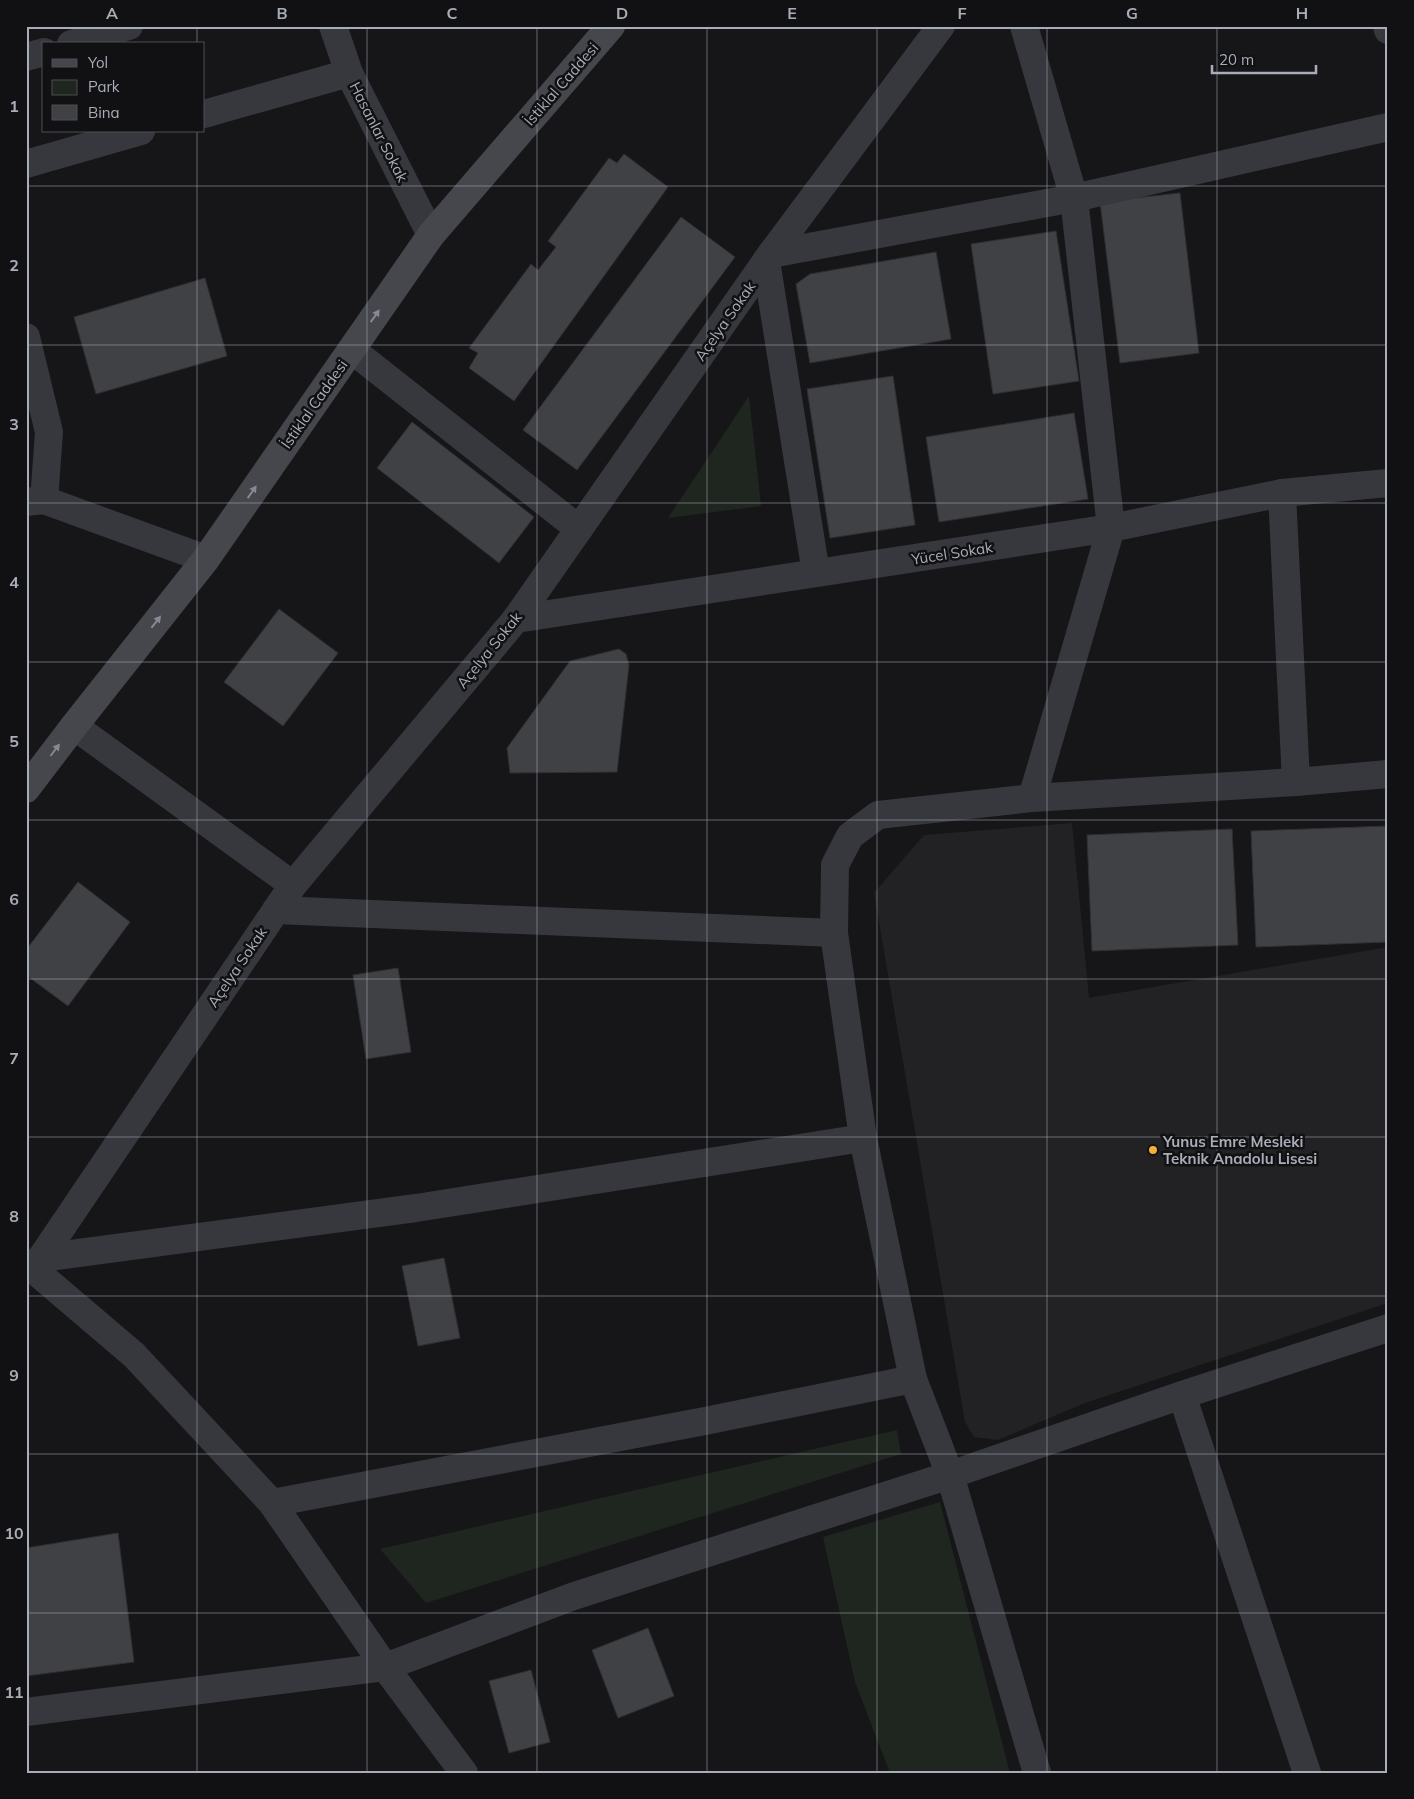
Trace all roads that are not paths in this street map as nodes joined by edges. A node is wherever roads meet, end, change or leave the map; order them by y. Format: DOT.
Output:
graph roads {
  1 [pos="129,26"];
  2 [pos="333,26"];
  3 [pos="611,26"];
  4 [pos="941,26"];
  5 [pos="1024,26"];
  6 [pos="1387,26"];
  7 [pos="1388,30"];
  8 [pos="77,42"];
  9 [pos="42,53"];
  10 [pos="26,57"];
  11 [pos="349,73"];
  12 [pos="205,114"];
  13 [pos="1388,127"];
  14 [pos="138,132"];
  15 [pos="26,164"];
  16 [pos="1074,198"];
  17 [pos="432,235"];
  18 [pos="769,258"];
  19 [pos="26,337"];
  20 [pos="352,350"];
  21 [pos="1388,484"];
  22 [pos="1282,493"];
  23 [pos="35,501"];
  24 [pos="1111,528"];
  25 [pos="579,529"];
  26 [pos="206,558"];
  27 [pos="816,573"];
  28 [pos="516,620"];
  29 [pos="74,726"];
  30 [pos="1388,774"];
  31 [pos="1296,782"];
  32 [pos="26,790"];
  33 [pos="1032,798"];
  34 [pos="292,885"];
  35 [pos="276,910"];
  36 [pos="834,932"];
  37 [pos="863,1138"];
  38 [pos="33,1264"];
  39 [pos="1388,1328"];
  40 [pos="912,1379"];
  41 [pos="1182,1395"];
  42 [pos="950,1475"];
  43 [pos="272,1503"];
  44 [pos="385,1667"];
  45 [pos="26,1712"];
  46 [pos="464,1773"];
  47 [pos="1037,1773"];
  48 [pos="1307,1773"];
  1 -- 8 [label="street"];
  2 -- 11 [label="street, Hasanlar Sokak"];
  3 -- 17 [label="main road, İstiklal Caddesi"];
  4 -- 18 [label="street, Açelya Sokak"];
  5 -- 16 [label="street"];
  6 -- 7 [label="street"];
  9 -- 10 [label="street"];
  11 -- 12 [label="street"];
  11 -- 17 [label="street, Hasanlar Sokak"];
  13 -- 16 [label="street"];
  14 -- 15 [label="street"];
  16 -- 18 [label="street"];
  16 -- 24 [label="street"];
  20 -- 17 [label="main road, İstiklal Caddesi, one-way"];
  18 -- 25 [label="street, Açelya Sokak"];
  18 -- 27 [label="street"];
  19 -- 23 [label="street"];
  20 -- 25 [label="street"];
  26 -- 20 [label="main road, İstiklal Caddesi, one-way"];
  21 -- 22 [label="street, Yücel Sokak"];
  22 -- 24 [label="street, Yücel Sokak"];
  22 -- 31 [label="street"];
  23 -- 26 [label="street"];
  24 -- 27 [label="street, Yücel Sokak"];
  24 -- 33 [label="street"];
  25 -- 28 [label="street, Açelya Sokak"];
  29 -- 26 [label="main road, İstiklal Caddesi, one-way"];
  27 -- 28 [label="street, Yücel Sokak"];
  28 -- 34 [label="street, Açelya Sokak"];
  32 -- 29 [label="main road, İstiklal Caddesi, one-way"];
  29 -- 34 [label="street"];
  30 -- 31 [label="street"];
  31 -- 33 [label="street"];
  33 -- 36 [label="street"];
  34 -- 35 [label="street, Açelya Sokak"];
  35 -- 36 [label="street"];
  35 -- 38 [label="street, Açelya Sokak"];
  36 -- 37 [label="street"];
  37 -- 38 [label="street"];
  37 -- 40 [label="street"];
  38 -- 43 [label="street"];
  39 -- 41 [label="street"];
  40 -- 42 [label="street"];
  40 -- 43 [label="street"];
  41 -- 42 [label="street"];
  41 -- 48 [label="street"];
  42 -- 44 [label="street"];
  42 -- 47 [label="street"];
  43 -- 44 [label="street"];
  44 -- 45 [label="street"];
  44 -- 46 [label="street"];
}
